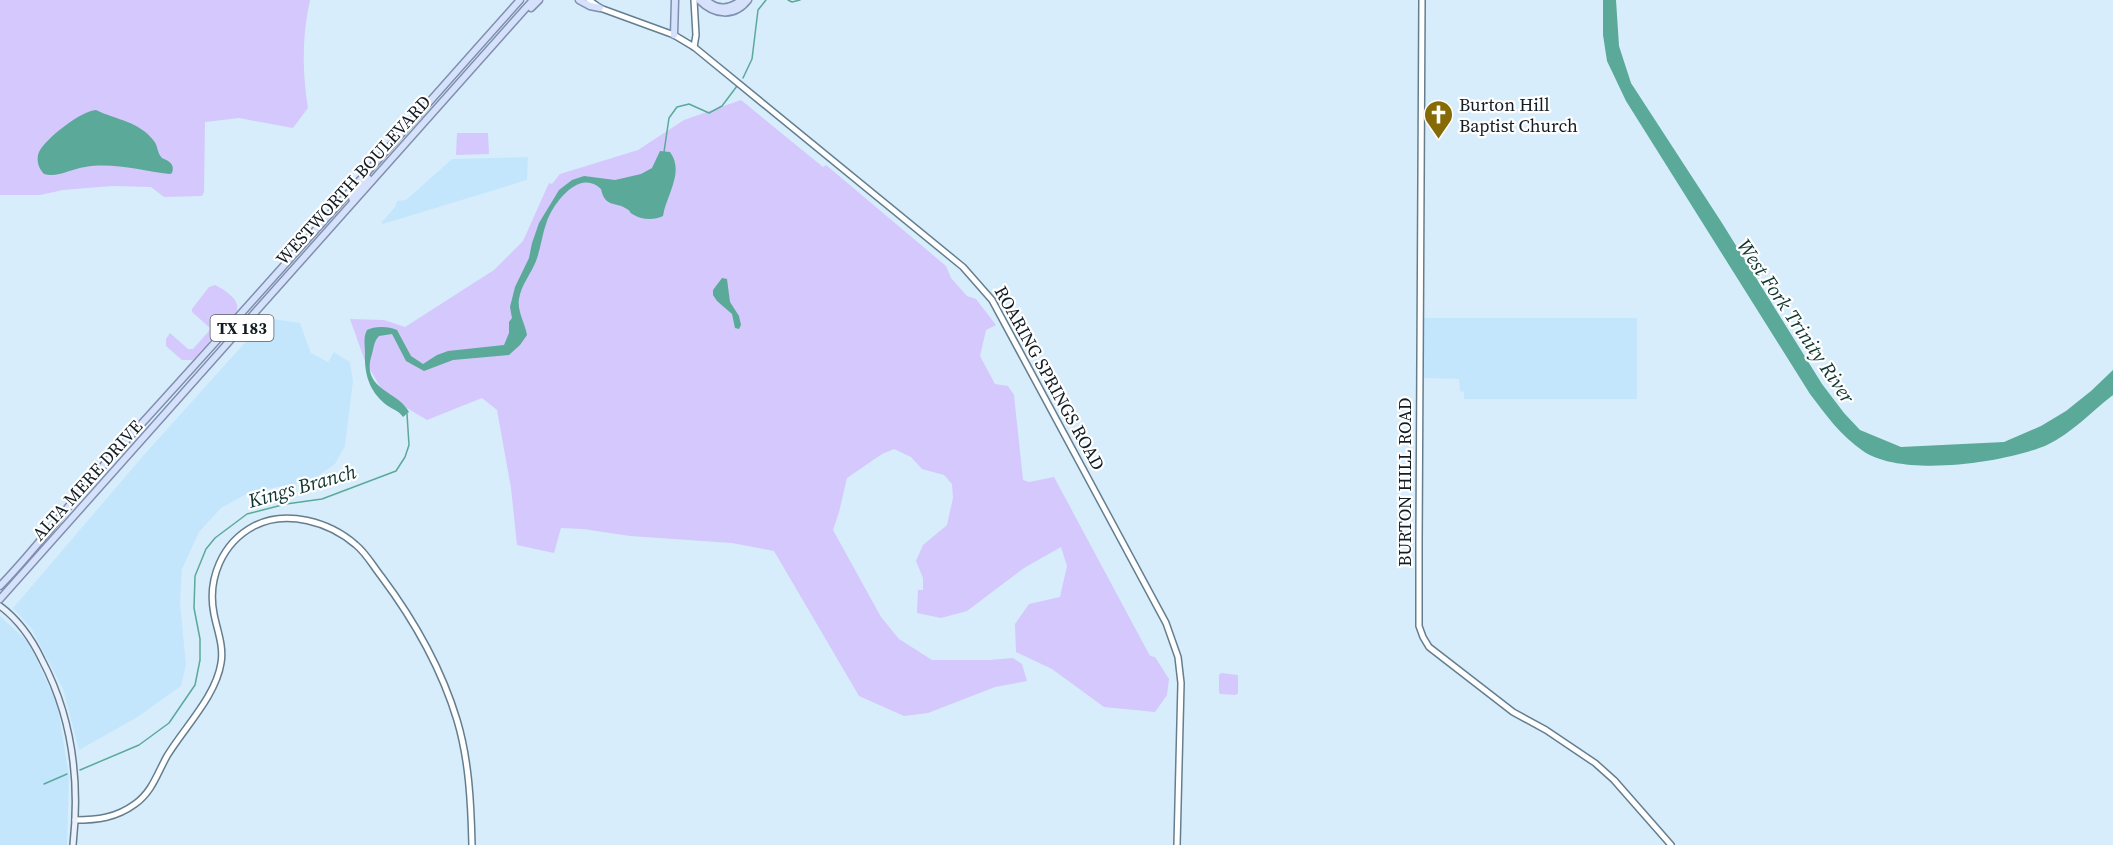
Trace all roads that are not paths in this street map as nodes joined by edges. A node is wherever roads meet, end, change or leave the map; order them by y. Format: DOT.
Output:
graph roads {
  1 [pos="520,0"];
  2 [pos="533,0"];
  3 [pos="539,0"];
  4 [pos="579,0"];
  5 [pos="589,0"];
  6 [pos="675,0"];
  7 [pos="694,0"];
  8 [pos="699,0"];
  9 [pos="706,0"];
  10 [pos="742,0"];
  11 [pos="748,0"];
  12 [pos="1422,0"];
  13 [pos="600,8"];
  14 [pos="512,23"];
  15 [pos="674,35"];
  16 [pos="694,47"];
  17 [pos="427,105"];
  18 [pos="405,145"];
  19 [pos="389,148"];
  20 [pos="353,202"];
  21 [pos="188,372"];
  22 [pos="195,379"];
  23 [pos="0,586"];
  24 [pos="0,599"];
  25 [pos="0,606"];
  26 [pos="75,820"];
  27 [pos="73,845"];
  28 [pos="472,845"];
  29 [pos="1177,845"];
  30 [pos="1671,845"];
  1 -- 17 [label="main road, WESTWORTH BOULEVARD / TX 183"];
  2 -- 14 [label="main road, WESTWORTH BOULEVARD / TX 183"];
  3 -- 14 [label="main road"];
  4 -- 13 [label="main road"];
  5 -- 13 [label="street, ROARING SPRINGS ROAD"];
  6 -- 15 [label="main road"];
  7 -- 16 [label="street"];
  8 -- 11 [label="main road"];
  9 -- 10 [label="main road"];
  12 -- 30 [label="street, BURTON HILL ROAD"];
  13 -- 15 [label="street, ROARING SPRINGS ROAD"];
  14 -- 18 [label="main road, WESTWORTH BOULEVARD / TX 183"];
  15 -- 16 [label="street, ROARING SPRINGS ROAD"];
  16 -- 29 [label="street, ROARING SPRINGS ROAD"];
  17 -- 18 [label="main road"];
  17 -- 19 [label="main road, WESTWORTH BOULEVARD / TX 183"];
  18 -- 20 [label="main road, WESTWORTH BOULEVARD / TX 183"];
  19 -- 20 [label="main road"];
  19 -- 21 [label="main road, WESTWORTH BOULEVARD / TX 183"];
  20 -- 22 [label="main road, WESTWORTH BOULEVARD / TX 183"];
  21 -- 23 [label="main road, ALTA MERE DRIVE / TX 183"];
  22 -- 24 [label="main road, ALTA MERE DRIVE / TX 183"];
  25 -- 26 [label="main road"];
  26 -- 27 [label="main road"];
  26 -- 28 [label="street"];
}
